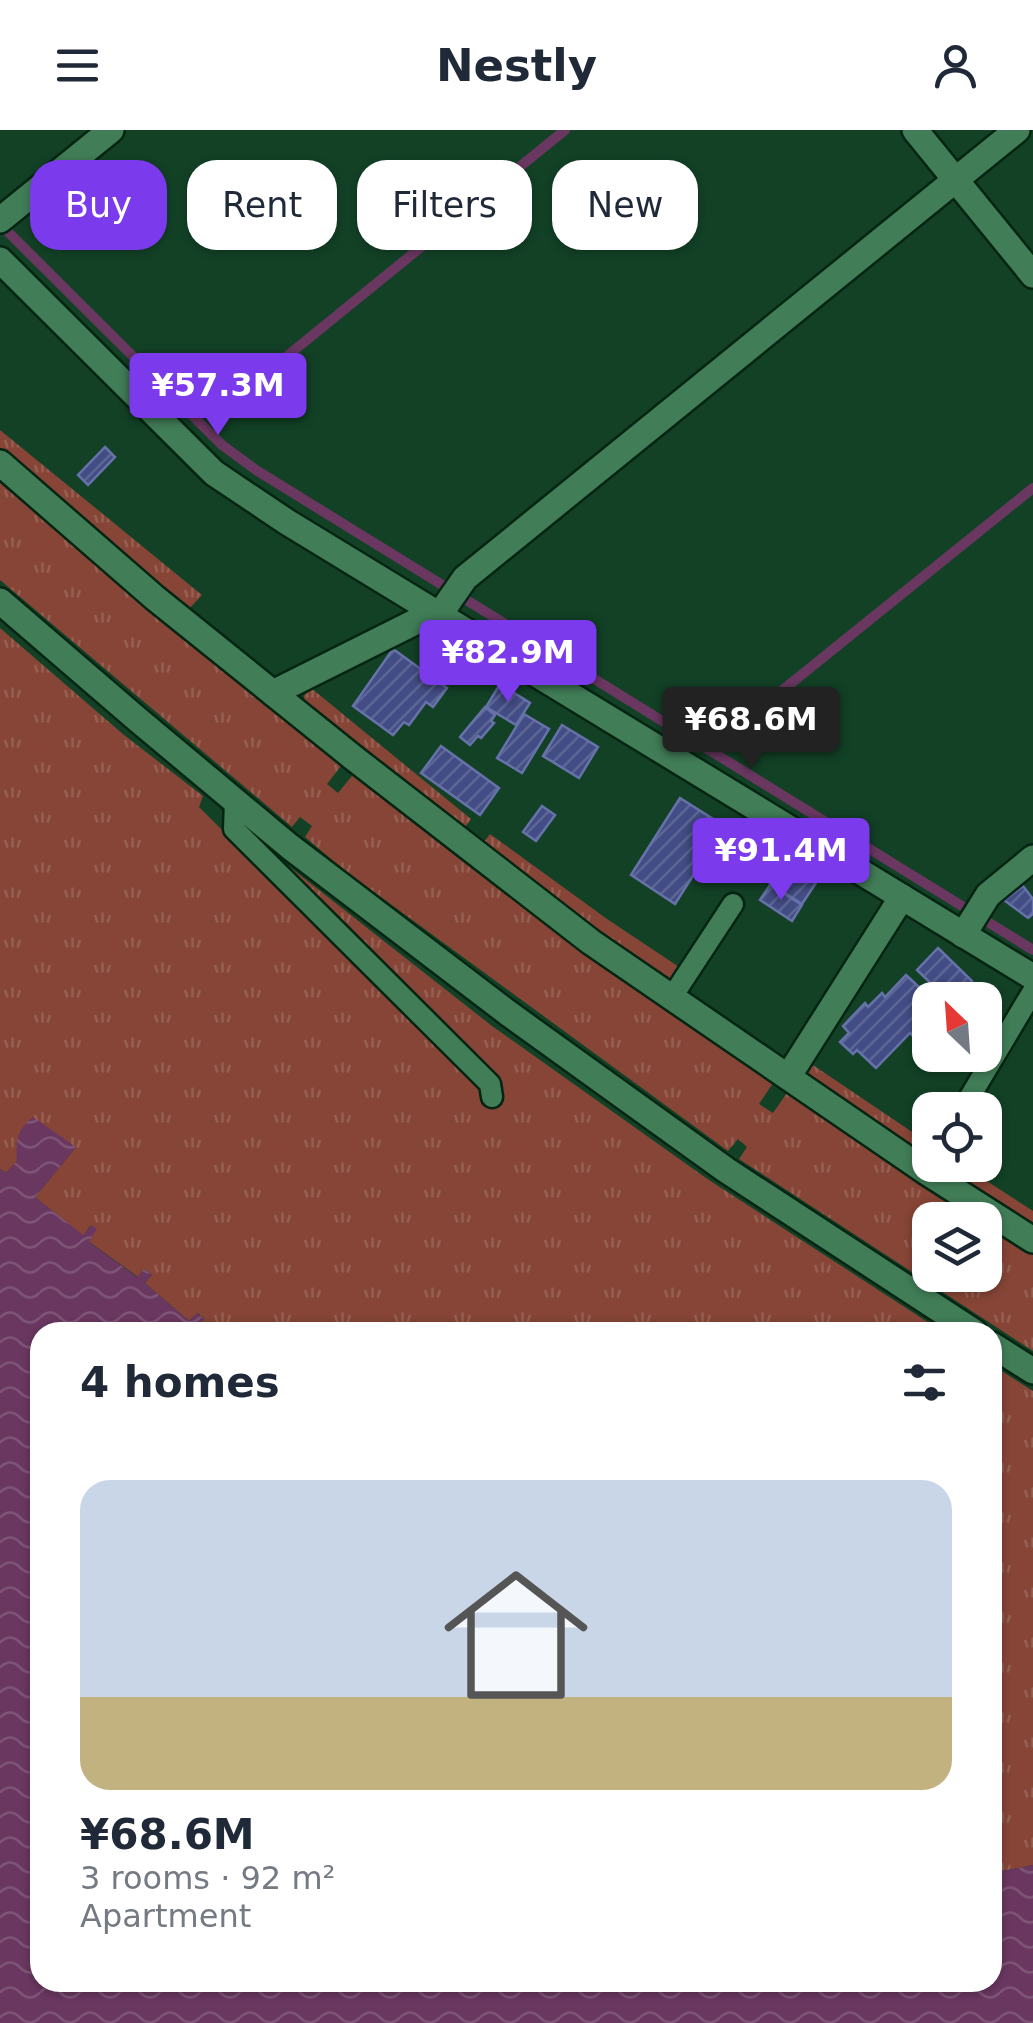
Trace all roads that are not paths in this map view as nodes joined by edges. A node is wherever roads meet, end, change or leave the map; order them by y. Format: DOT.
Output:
graph roads {
  1 [pos="111,130"];
  2 [pos="915,130"];
  3 [pos="1018,130"];
  4 [pos="956,180"];
  5 [pos="4,217"];
  6 [pos="0,260"];
  7 [pos="1033,275"];
  8 [pos="0,463"];
  9 [pos="0,602"];
  10 [pos="446,603"];
  11 [pos="273,693"];
  12 [pos="235,800"];
  13 [pos="1033,858"];
  14 [pos="902,898"];
  15 [pos="733,904"];
  16 [pos="973,919"];
  17 [pos="1033,978"];
  18 [pos="1033,990"];
  19 [pos="672,997"];
  20 [pos="788,1077"];
  21 [pos="973,1092"];
  22 [pos="492,1097"];
  23 [pos="912,1157"];
  24 [pos="950,1182"];
  25 [pos="1033,1240"];
  26 [pos="959,1322"];
  27 [pos="1002,1351"];
  28 [pos="1033,1371"];
  1 -- 5 [label="street"];
  2 -- 4 [label="street"];
  3 -- 4 [label="street"];
  4 -- 7 [label="street"];
  4 -- 10 [label="street"];
  6 -- 10 [label="street"];
  8 -- 11 [label="street"];
  9 -- 12 [label="street"];
  10 -- 11 [label="street"];
  10 -- 14 [label="street"];
  11 -- 19 [label="street"];
  12 -- 22 [label="lane"];
  12 -- 26 [label="street"];
  13 -- 16 [label="street"];
  14 -- 16 [label="street"];
  14 -- 20 [label="street"];
  15 -- 19 [label="lane"];
  16 -- 17 [label="street"];
  18 -- 21 [label="lane"];
  19 -- 20 [label="street"];
  20 -- 23 [label="street"];
  24 -- 25 [label="street"];
  27 -- 28 [label="street"];
}
